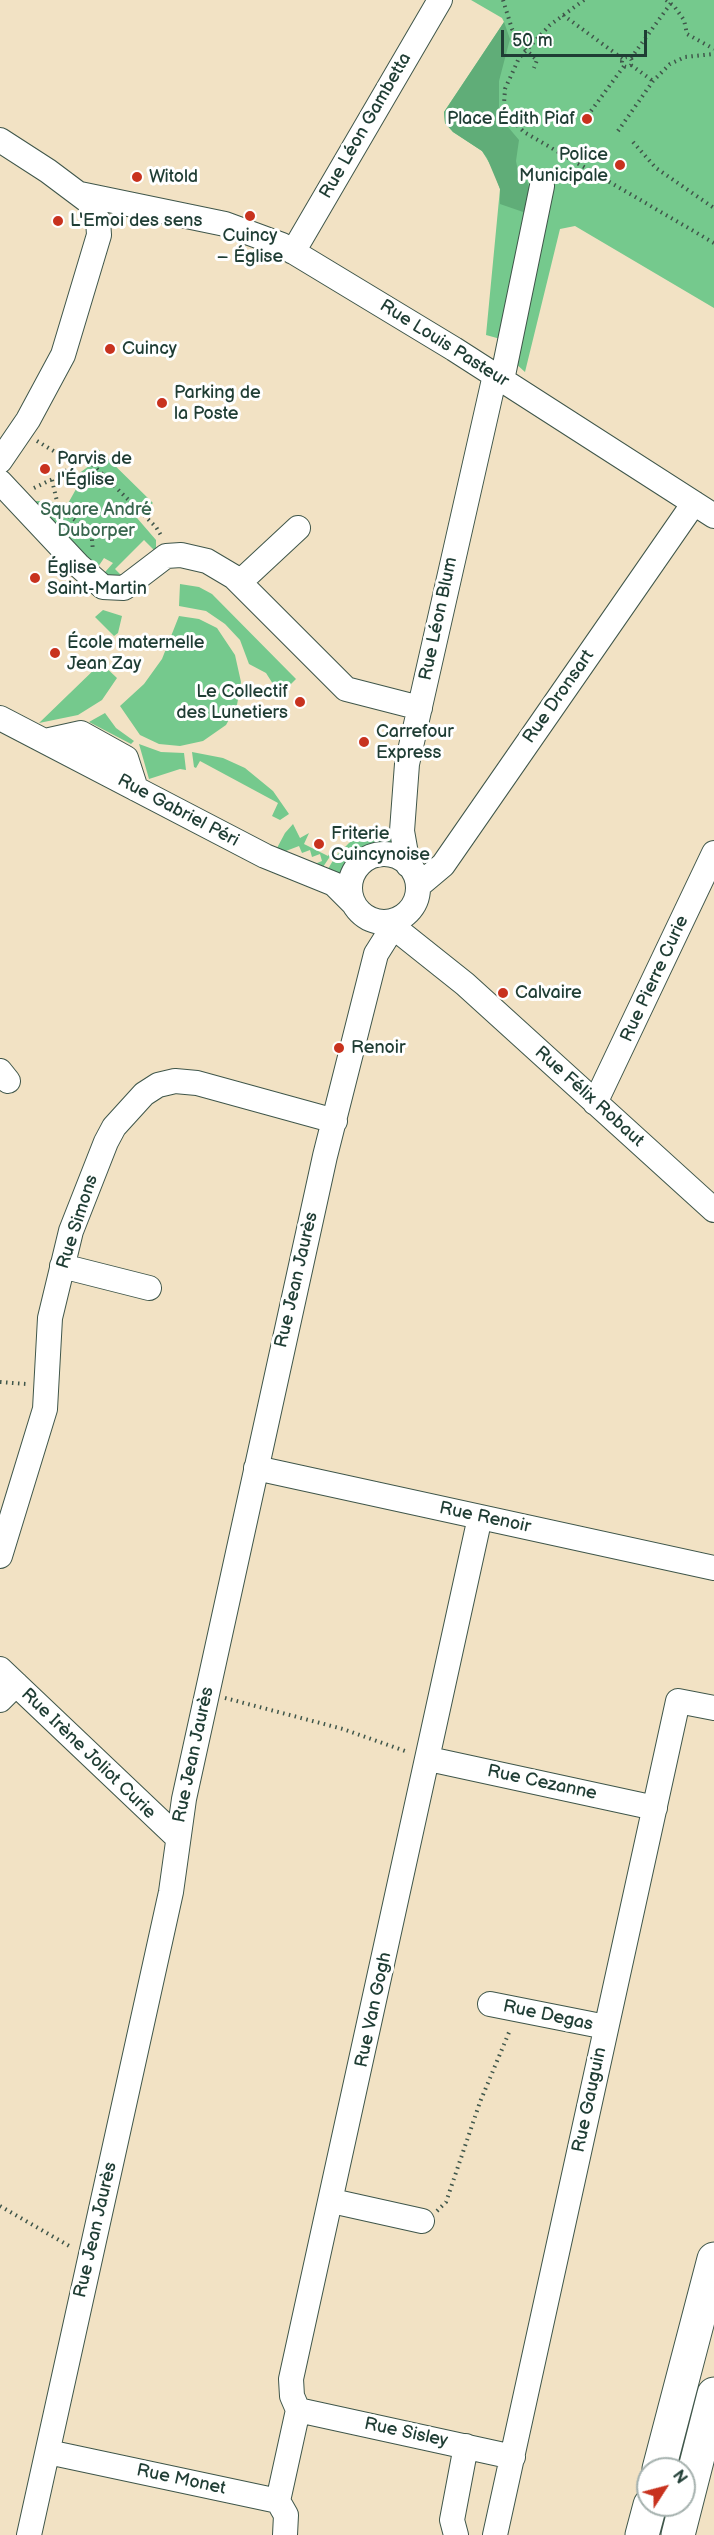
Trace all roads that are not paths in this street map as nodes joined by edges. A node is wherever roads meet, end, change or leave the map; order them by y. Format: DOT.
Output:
graph roads {
  1 [pos="440,0"];
  2 [pos="0,140"];
  3 [pos="542,186"];
  4 [pos="80,194"];
  5 [pos="156,209"];
  6 [pos="98,245"];
  7 [pos="293,252"];
  8 [pos="498,377"];
  9 [pos="0,460"];
  10 [pos="0,482"];
  11 [pos="694,503"];
  12 [pos="714,516"];
  13 [pos="298,528"];
  14 [pos="240,582"];
  15 [pos="420,708"];
  16 [pos="0,718"];
  17 [pos="714,853"];
  18 [pos="391,905"];
  19 [pos="422,949"];
  20 [pos="369,976"];
  21 [pos="465,984"];
  22 [pos="595,1103"];
  23 [pos="335,1121"];
  24 [pos="714,1210"];
  25 [pos="62,1266"];
  26 [pos="149,1288"];
  27 [pos="256,1468"];
  28 [pos="7,1512"];
  29 [pos="480,1517"];
  30 [pos="0,1557"];
  31 [pos="714,1568"];
  32 [pos="5,1685"];
  33 [pos="714,1708"];
  34 [pos="429,1759"];
  35 [pos="655,1808"];
  36 [pos="177,1838"];
  37 [pos="490,2004"];
  38 [pos="606,2028"];
  39 [pos="332,2201"];
  40 [pos="422,2221"];
  41 [pos="714,2259"];
  42 [pos="714,2394"];
  43 [pos="298,2410"];
  44 [pos="466,2446"];
  45 [pos="48,2452"];
  46 [pos="513,2457"];
  47 [pos="662,2457"];
  48 [pos="278,2501"];
  49 [pos="647,2517"];
  50 [pos="29,2535"];
  51 [pos="285,2535"];
  52 [pos="456,2535"];
  53 [pos="495,2535"];
  54 [pos="642,2535"];
  55 [pos="678,2535"];
  1 -- 7 [label="street, Rue Léon Gambetta"];
  2 -- 4 [label="street"];
  3 -- 8 [label="street, Rue Léon Blum"];
  4 -- 5 [label="street, Rue Louis Pasteur"];
  4 -- 6 [label="street"];
  5 -- 6 [label="street, Rue Louis Pasteur"];
  5 -- 7 [label="street, Rue Louis Pasteur"];
  6 -- 9 [label="street"];
  7 -- 8 [label="street, Rue Louis Pasteur"];
  8 -- 11 [label="street, Rue Louis Pasteur"];
  8 -- 15 [label="street, Rue Léon Blum"];
  10 -- 14 [label="street"];
  11 -- 12 [label="street, Rue Louis Pasteur"];
  11 -- 18 [label="street, Rue Dronsart"];
  13 -- 14 [label="street"];
  14 -- 15 [label="street"];
  15 -- 18 [label="street, Rue Léon Blum"];
  16 -- 18 [label="street, Rue Gabriel Péri"];
  17 -- 22 [label="street, Rue Pierre Curie"];
  18 -- 19 [label="street, Rue Félix Robaut"];
  18 -- 20 [label="street, Rue Jean Jaurès"];
  18 -- 21 [label="street, Rue Félix Robaut"];
  19 -- 20 [label="street"];
  19 -- 21 [label="street, Rue Félix Robaut"];
  20 -- 23 [label="street, Rue Jean Jaurès"];
  21 -- 22 [label="street, Rue Félix Robaut"];
  22 -- 24 [label="street, Rue Félix Robaut"];
  23 -- 25 [label="street, Rue Simons"];
  23 -- 27 [label="street, Rue Jean Jaurès"];
  25 -- 26 [label="street"];
  25 -- 28 [label="street, Rue Simons"];
  27 -- 29 [label="street, Rue Renoir"];
  27 -- 36 [label="street, Rue Jean Jaurès"];
  28 -- 30 [label="street, Rue Simons"];
  29 -- 31 [label="street, Rue Renoir"];
  29 -- 34 [label="street, Rue Van Gogh"];
  32 -- 36 [label="street, Rue Irène Joliot Curie"];
  33 -- 35 [label="street, Rue Gauguin"];
  34 -- 35 [label="street, Rue Cezanne"];
  34 -- 39 [label="street, Rue Van Gogh"];
  35 -- 38 [label="street, Rue Gauguin"];
  36 -- 45 [label="street, Rue Jean Jaurès"];
  37 -- 38 [label="street, Rue Degas"];
  38 -- 46 [label="street, Rue Gauguin"];
  39 -- 40 [label="street"];
  39 -- 43 [label="street, Rue Van Gogh"];
  41 -- 47 [label="highway"];
  42 -- 55 [label="highway"];
  43 -- 44 [label="street, Rue Sisley"];
  43 -- 48 [label="street, Rue Van Gogh"];
  44 -- 46 [label="street, Rue Sisley"];
  44 -- 52 [label="street"];
  45 -- 48 [label="street, Rue Monet"];
  45 -- 50 [label="street, Rue Jean Jaurès"];
  46 -- 53 [label="street, Rue Gauguin"];
  48 -- 51 [label="street"];
  49 -- 54 [label="highway"];
}
